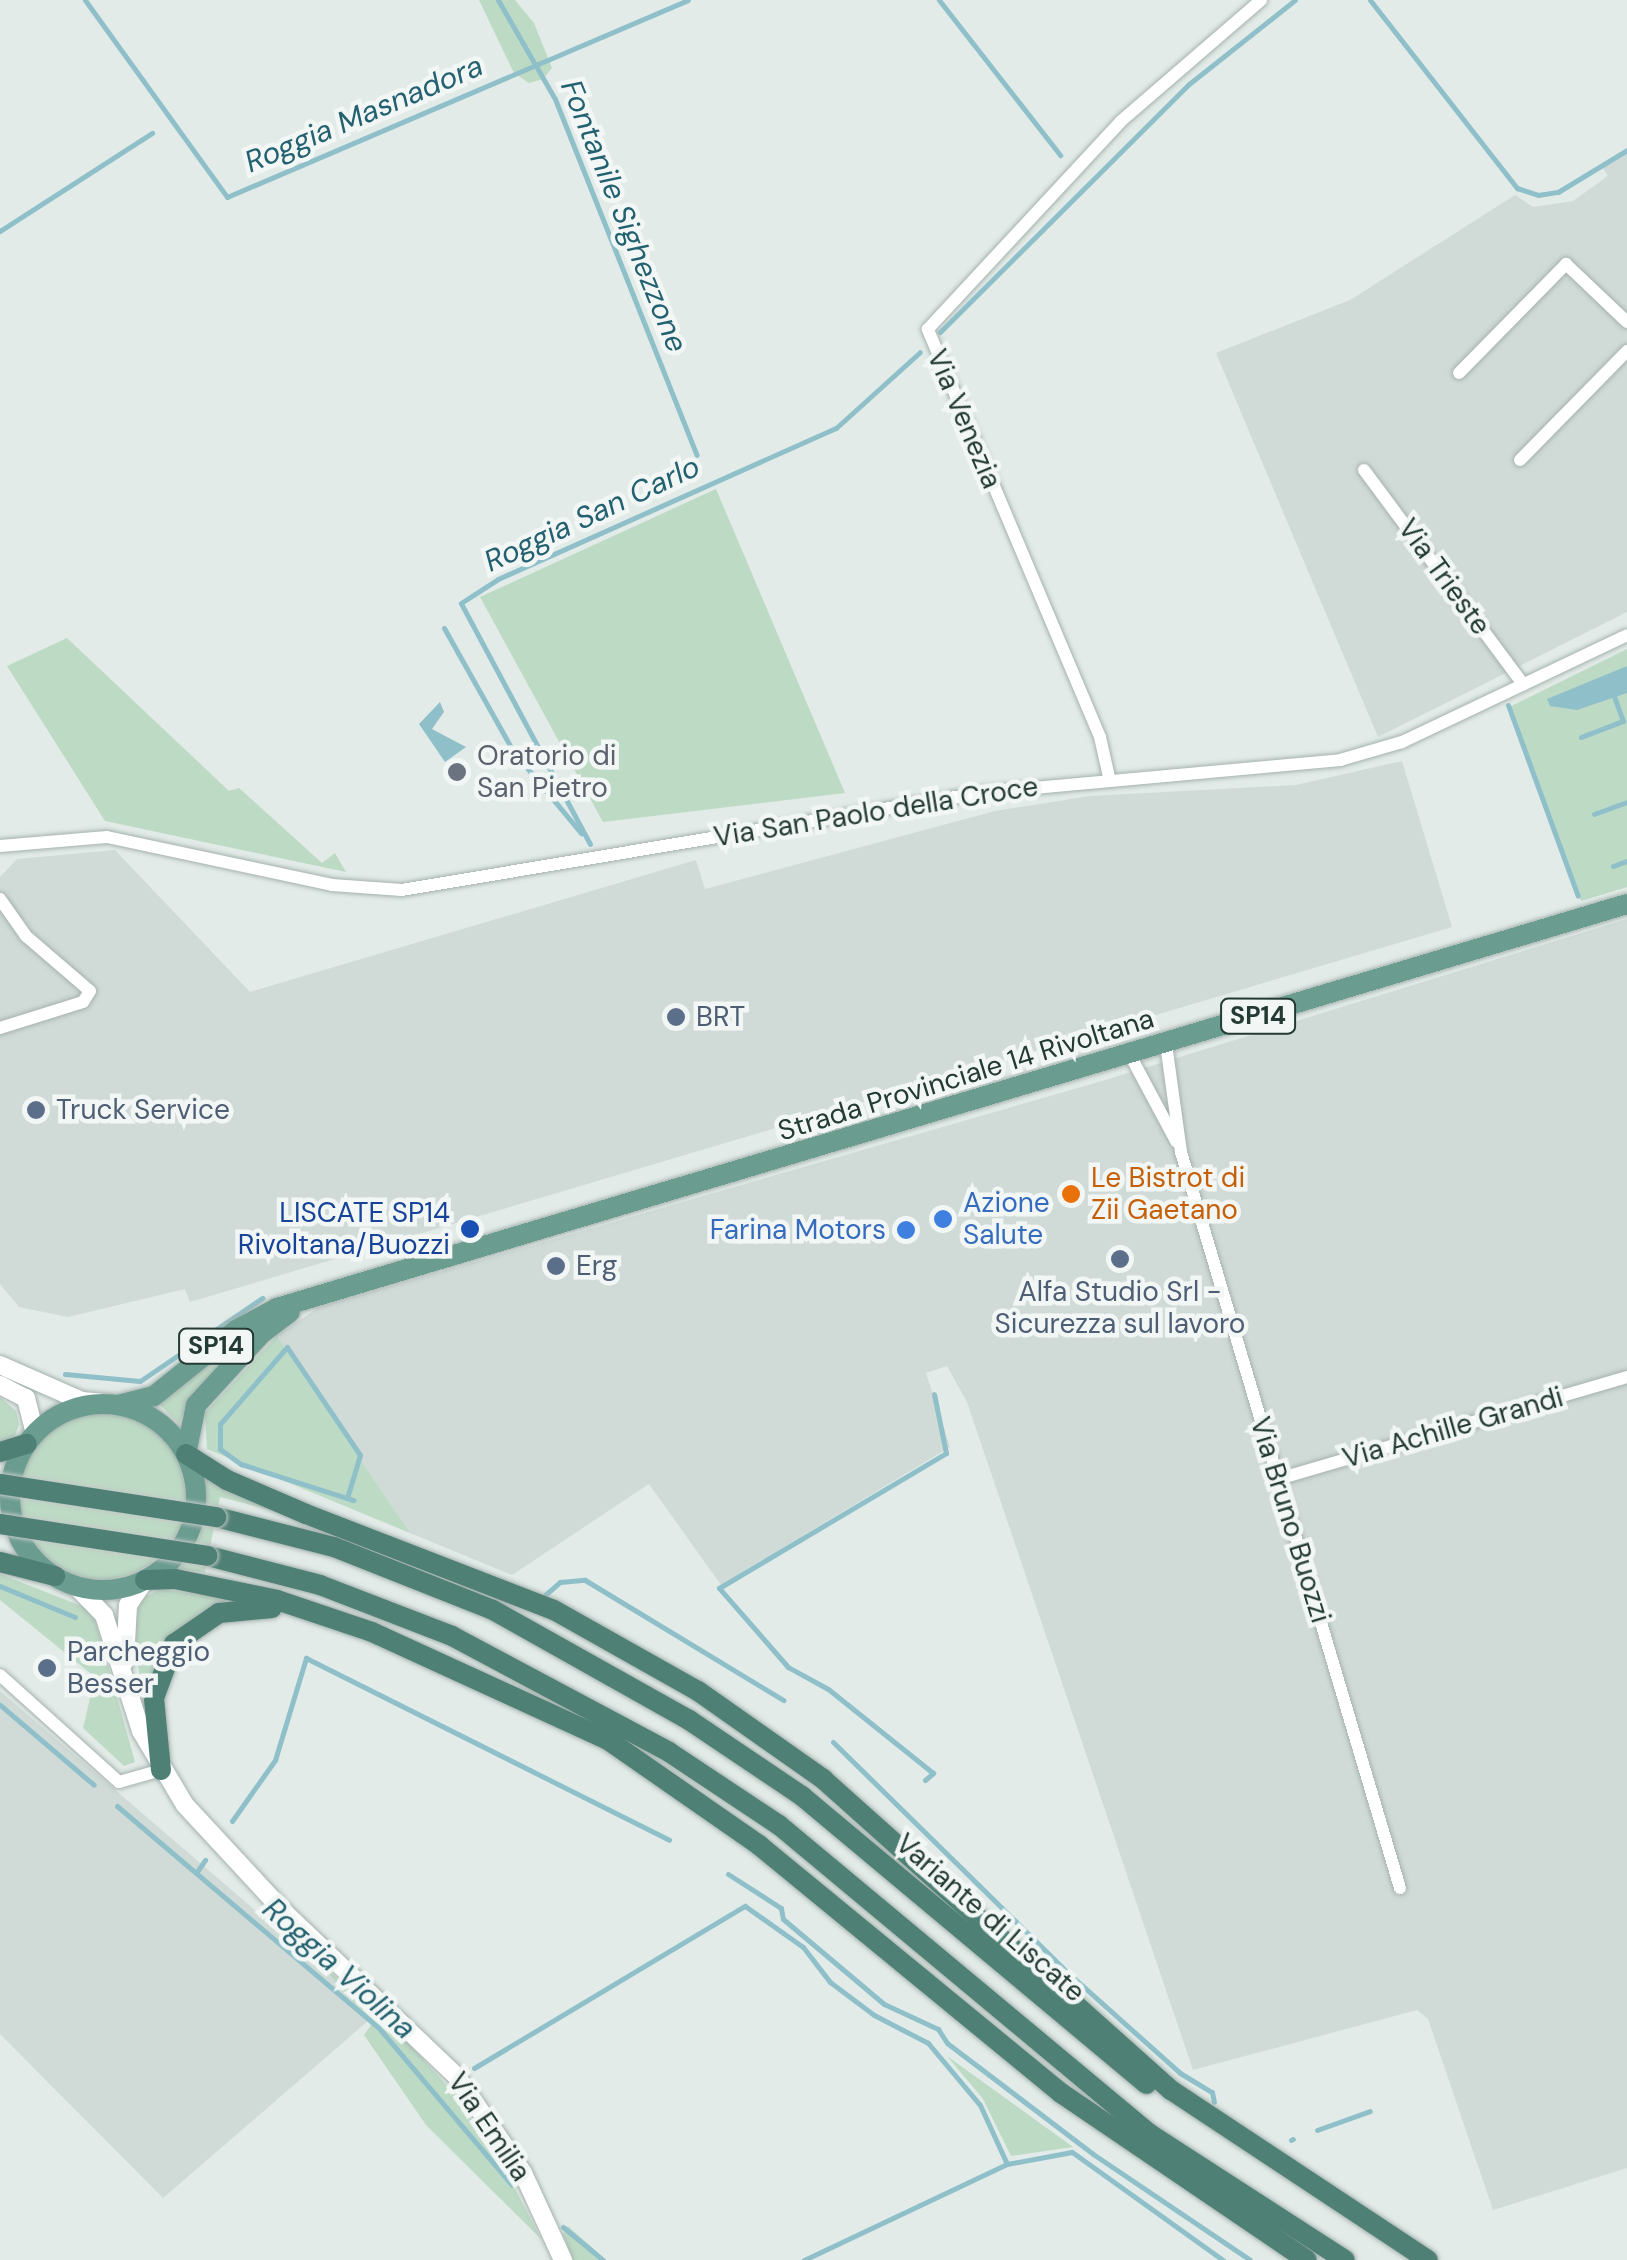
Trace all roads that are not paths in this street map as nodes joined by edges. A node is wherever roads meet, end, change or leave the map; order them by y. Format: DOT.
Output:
graph roads {
  1 [pos="1261,0"];
  2 [pos="1627,322"];
  3 [pos="1627,351"];
  4 [pos="1458,372"];
  5 [pos="1520,460"];
  6 [pos="1364,470"];
  7 [pos="1627,635"];
  8 [pos="1523,684"];
  9 [pos="1109,777"];
  10 [pos="0,846"];
  11 [pos="0,899"];
  12 [pos="1627,904"];
  13 [pos="0,1028"];
  14 [pos="1166,1044"];
  15 [pos="1130,1055"];
  16 [pos="1181,1152"];
  17 [pos="320,1295"];
  18 [pos="0,1365"];
  19 [pos="1627,1377"];
  20 [pos="0,1384"];
  21 [pos="112,1404"];
  22 [pos="31,1439"];
  23 [pos="0,1452"];
  24 [pos="186,1454"];
  25 [pos="1278,1479"];
  26 [pos="0,1484"];
  27 [pos="0,1524"];
  28 [pos="0,1562"];
  29 [pos="55,1576"];
  30 [pos="145,1580"];
  31 [pos="76,1586"];
  32 [pos="399,1644"];
  33 [pos="0,1675"];
  34 [pos="126,1682"];
  35 [pos="161,1770"];
  36 [pos="1400,1888"];
  37 [pos="563,2260"];
  38 [pos="1306,2260"];
  39 [pos="1344,2260"];
  40 [pos="1425,2260"];
  1 -- 9 [label="street, Via Venezia"];
  2 -- 4 [label="street"];
  3 -- 5 [label="street"];
  6 -- 8 [label="street, Via Trieste"];
  7 -- 8 [label="street, Via San Paolo della Croce"];
  8 -- 9 [label="street, Via San Paolo della Croce"];
  9 -- 10 [label="street, Via San Paolo della Croce"];
  11 -- 13 [label="street"];
  12 -- 14 [label="main road, Strada Provinciale 14 Rivoltana / SP14"];
  14 -- 15 [label="main road, Strada Provinciale 14 Rivoltana / SP14"];
  14 -- 16 [label="street, Via Bruno Buozzi"];
  15 -- 16 [label="street, Via Bruno Buozzi"];
  15 -- 17 [label="main road, Strada Provinciale 14 Rivoltana / SP14"];
  16 -- 25 [label="street, Via Bruno Buozzi"];
  17 -- 21 [label="main road, Strada Provinciale 14 Rivoltana / SP14"];
  17 -- 24 [label="main road, Strada Provinciale 14 Rivoltana / SP14"];
  18 -- 21 [label="main road"];
  19 -- 25 [label="street, Via Achille Grandi"];
  20 -- 22 [label="main road"];
  21 -- 22 [label="main road"];
  21 -- 24 [label="main road"];
  22 -- 23 [label="highway"];
  22 -- 29 [label="main road"];
  24 -- 30 [label="main road"];
  24 -- 40 [label="highway"];
  25 -- 36 [label="street, Via Bruno Buozzi"];
  26 -- 40 [label="highway, Variante di Liscate, bridge"];
  27 -- 39 [label="highway, bridge"];
  28 -- 29 [label="highway"];
  29 -- 31 [label="main road"];
  30 -- 31 [label="main road"];
  30 -- 32 [label="highway"];
  30 -- 34 [label="main road, Via Emilia"];
  31 -- 34 [label="main road, Via Emilia"];
  32 -- 35 [label="highway"];
  32 -- 38 [label="highway"];
  33 -- 35 [label="street"];
  34 -- 35 [label="main road, Via Emilia"];
  35 -- 37 [label="main road, Via Emilia"];
}
